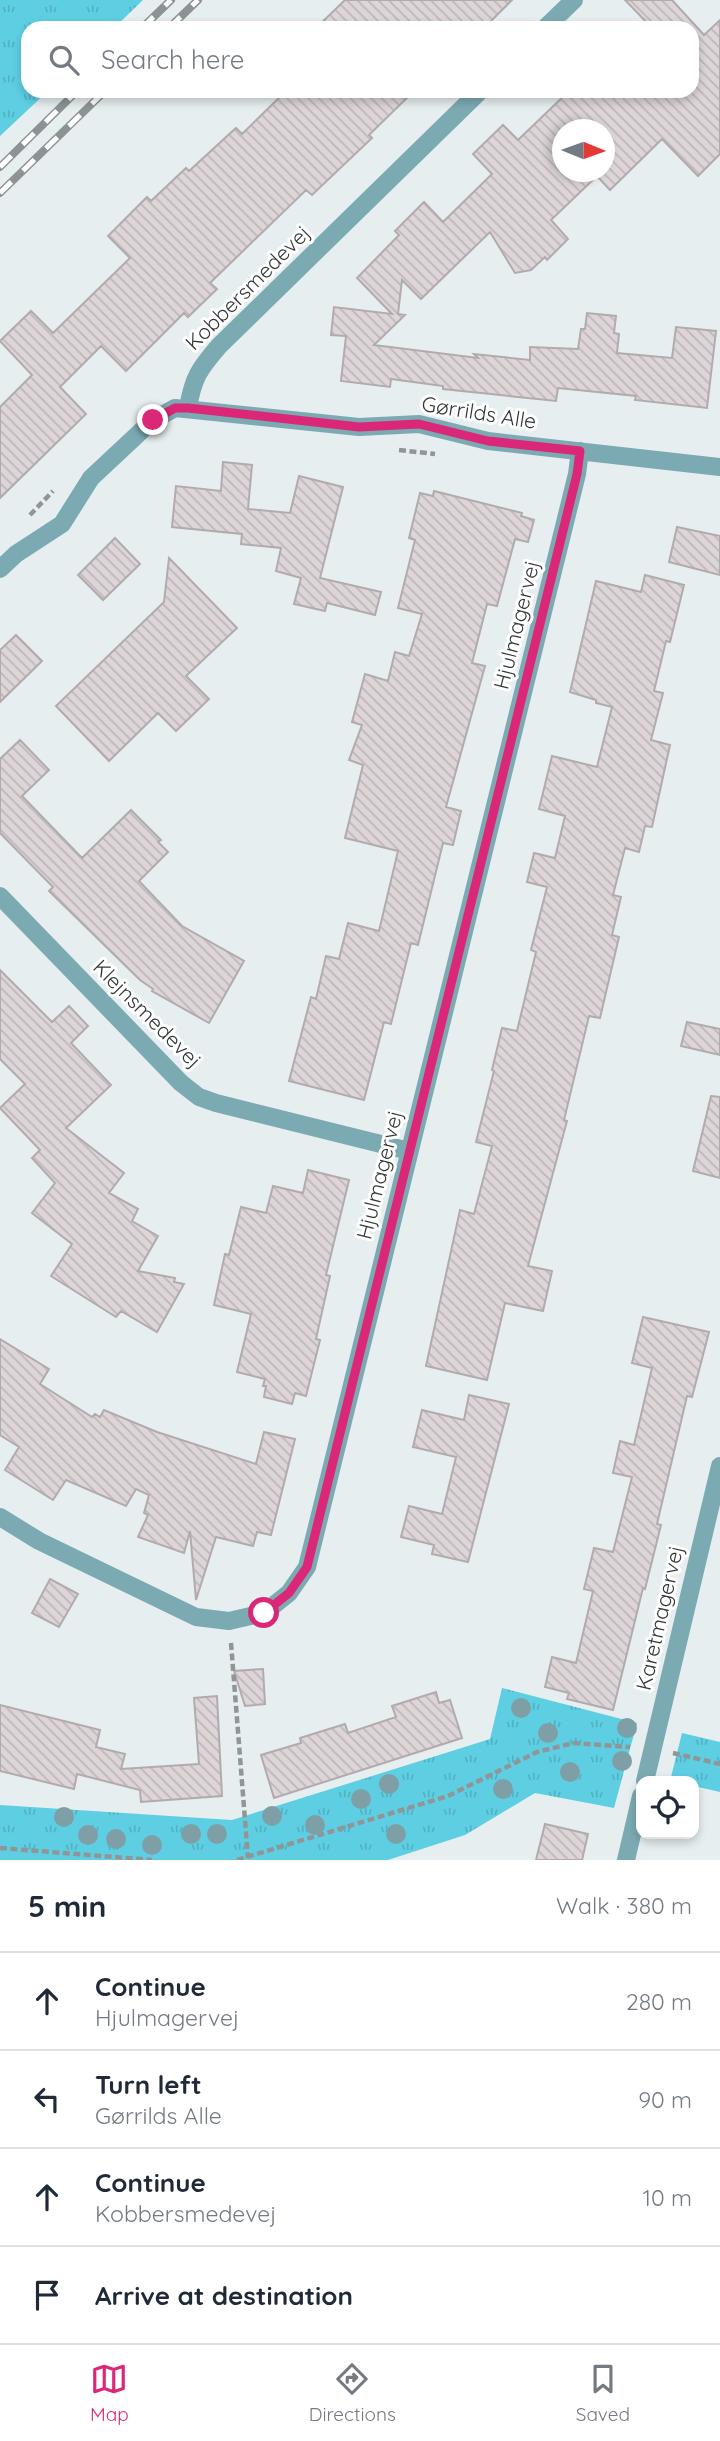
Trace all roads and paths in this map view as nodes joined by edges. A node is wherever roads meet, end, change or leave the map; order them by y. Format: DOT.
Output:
graph roads {
  1 [pos="574,0"];
  2 [pos="552,21"];
  3 [pos="473,98"];
  4 [pos="188,408"];
  5 [pos="580,451"];
  6 [pos="720,467"];
  7 [pos="0,569"];
  8 [pos="0,896"];
  9 [pos="410,1151"];
  10 [pos="720,1466"];
  11 [pos="0,1517"];
  12 [pos="229,1621"];
  13 [pos="653,1749"];
  14 [pos="720,1764"];
  15 [pos="646,1776"];
  16 [pos="636,1817"];
  17 [pos="0,1848"];
  18 [pos="248,1858"];
  19 [pos="152,1860"];
  20 [pos="237,1860"];
  21 [pos="626,1860"];
  1 -- 2 [label="street"];
  3 -- 4 [label="street, Kobbersmedevej"];
  4 -- 5 [label="street, Gørrilds Alle"];
  4 -- 7 [label="street"];
  5 -- 6 [label="street, Gørrilds Alle"];
  5 -- 9 [label="street, Hjulmagervej"];
  8 -- 9 [label="street, Klejnsmedevej"];
  9 -- 12 [label="street, Hjulmagervej"];
  10 -- 13 [label="street, Karetmagervej"];
  11 -- 12 [label="street, Hjulmagervej"];
  12 -- 18 [label="path"];
  13 -- 14 [label="path"];
  13 -- 15 [label="street, Karetmagervej"];
  13 -- 18 [label="path"];
  16 -- 21 [label="street"];
  17 -- 19 [label="path"];
  18 -- 20 [label="path"];
}
